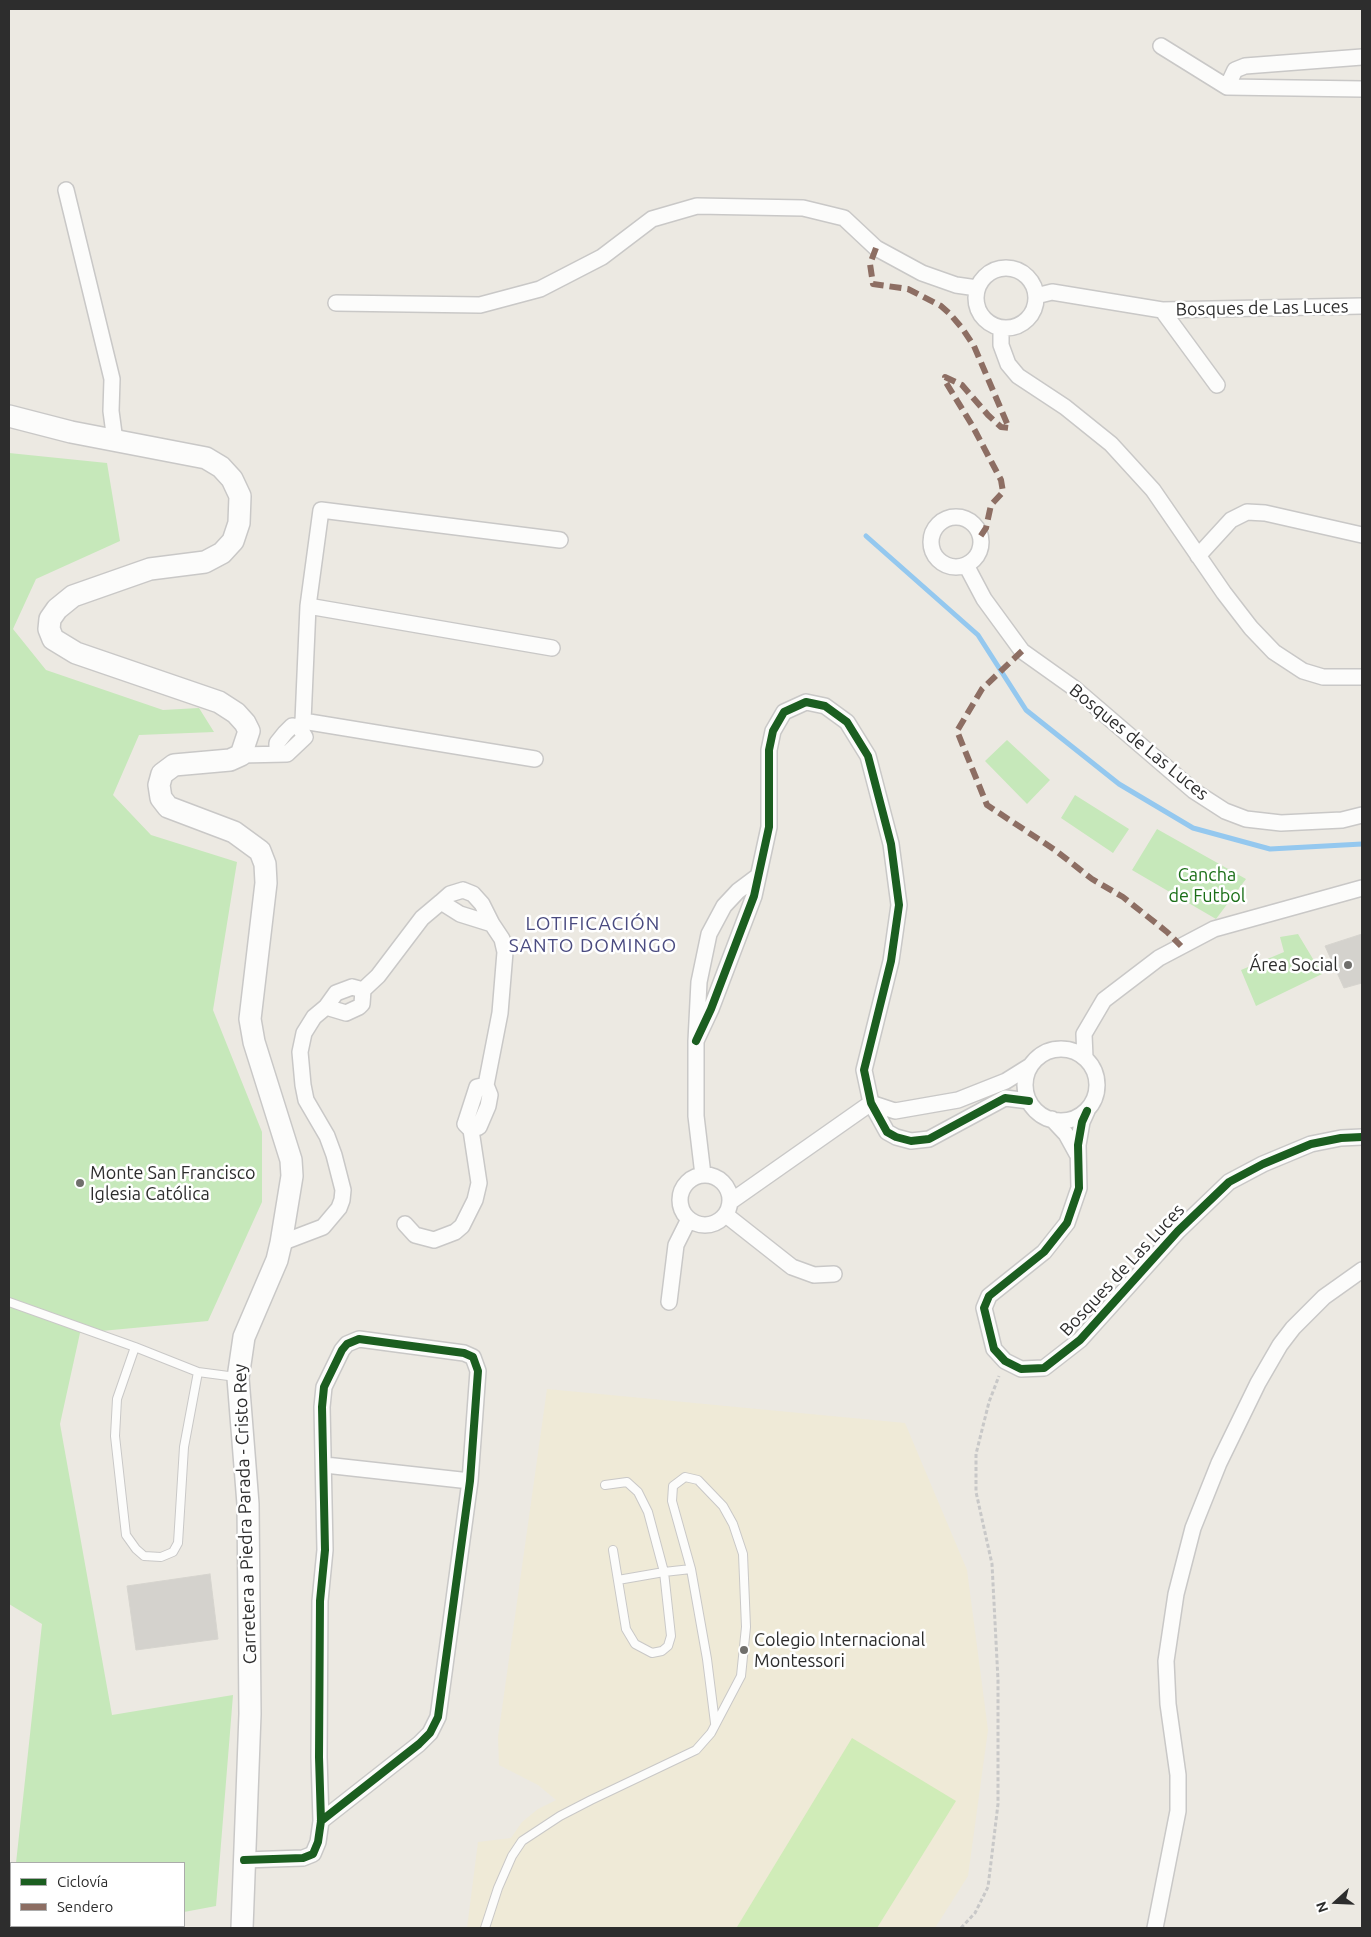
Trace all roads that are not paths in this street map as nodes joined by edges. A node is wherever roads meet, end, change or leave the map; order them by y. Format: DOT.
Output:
graph roads {
  1 [pos="1161,46"];
  2 [pos="1362,58"];
  3 [pos="1227,87"];
  4 [pos="1362,90"];
  5 [pos="66,190"];
  6 [pos="977,288"];
  7 [pos="1036,296"];
  8 [pos="336,303"];
  9 [pos="1362,306"];
  10 [pos="1162,310"];
  11 [pos="1001,328"];
  12 [pos="1216,385"];
  13 [pos="9,416"];
  14 [pos="116,440"];
  15 [pos="1362,535"];
  16 [pos="560,540"];
  17 [pos="1198,556"];
  18 [pos="966,565"];
  19 [pos="308,606"];
  20 [pos="552,648"];
  21 [pos="1362,677"];
  22 [pos="301,724"];
  23 [pos="241,755"];
  24 [pos="536,759"];
  25 [pos="1362,815"];
  26 [pos="758,876"];
  27 [pos="1362,888"];
  28 [pos="441,902"];
  29 [pos="492,924"];
  30 [pos="363,990"];
  31 [pos="326,1007"];
  32 [pos="1087,1027"];
  33 [pos="696,1041"];
  34 [pos="1058,1048"];
  35 [pos="1085,1058"];
  36 [pos="1030,1066"];
  37 [pos="1029,1101"];
  38 [pos="871,1103"];
  39 [pos="1087,1111"];
  40 [pos="1052,1120"];
  41 [pos="1362,1137"];
  42 [pos="1079,1158"];
  43 [pos="702,1176"];
  44 [pos="728,1209"];
  45 [pos="689,1219"];
  46 [pos="405,1224"];
  47 [pos="281,1243"];
  48 [pos="1362,1270"];
  49 [pos="834,1274"];
  50 [pos="9,1302"];
  51 [pos="669,1302"];
  52 [pos="135,1347"];
  53 [pos="198,1372"];
  54 [pos="238,1378"];
  55 [pos="324,1466"];
  56 [pos="470,1481"];
  57 [pos="605,1485"];
  58 [pos="613,1550"];
  59 [pos="691,1569"];
  60 [pos="664,1572"];
  61 [pos="618,1580"];
  62 [pos="715,1723"];
  63 [pos="321,1821"];
  64 [pos="244,1860"];
  65 [pos="242,1928"];
  66 [pos="485,1928"];
  67 [pos="1155,1928"];
  1 -- 3 [label="street"];
  2 -- 3 [label="street"];
  3 -- 4 [label="street"];
  5 -- 14 [label="street"];
  6 -- 7 [label="street"];
  6 -- 8 [label="street"];
  6 -- 11 [label="street"];
  7 -- 10 [label="street, Bosques de Las Luces"];
  7 -- 11 [label="street"];
  9 -- 10 [label="street, Bosques de Las Luces"];
  10 -- 12 [label="street, Bosques de Las Luces"];
  11 -- 17 [label="street"];
  13 -- 14 [label="main road"];
  14 -- 23 [label="main road"];
  15 -- 17 [label="street"];
  16 -- 19 [label="street"];
  17 -- 21 [label="street"];
  18 -- 25 [label="street, Bosques de Las Luces"];
  19 -- 20 [label="street"];
  19 -- 22 [label="street"];
  22 -- 23 [label="street"];
  22 -- 24 [label="street"];
  23 -- 47 [label="main road, Carretera a Piedra Parada - Cristo Rey"];
  26 -- 33 [label="street"];
  26 -- 33 [label="street"];
  26 -- 38 [label="street"];
  27 -- 32 [label="street"];
  28 -- 29 [label="street"];
  28 -- 29 [label="street"];
  28 -- 30 [label="street"];
  29 -- 46 [label="street"];
  30 -- 31 [label="street"];
  30 -- 31 [label="street"];
  31 -- 47 [label="street"];
  32 -- 34 [label="street"];
  32 -- 35 [label="street"];
  33 -- 43 [label="street"];
  34 -- 35 [label="street"];
  34 -- 36 [label="street"];
  35 -- 39 [label="street"];
  36 -- 37 [label="street"];
  36 -- 38 [label="street"];
  37 -- 38 [label="street"];
  37 -- 40 [label="street"];
  38 -- 44 [label="street"];
  39 -- 40 [label="street"];
  39 -- 42 [label="street"];
  40 -- 42 [label="street"];
  41 -- 42 [label="street, Bosques de Las Luces"];
  43 -- 44 [label="street"];
  43 -- 45 [label="street"];
  44 -- 45 [label="street"];
  44 -- 49 [label="street"];
  45 -- 51 [label="street"];
  47 -- 54 [label="main road, Carretera a Piedra Parada - Cristo Rey"];
  48 -- 67 [label="street"];
  50 -- 52 [label="lane"];
  52 -- 53 [label="lane"];
  52 -- 53 [label="lane"];
  53 -- 54 [label="lane"];
  54 -- 64 [label="main road, Carretera a Piedra Parada - Cristo Rey"];
  55 -- 56 [label="street"];
  55 -- 56 [label="street"];
  55 -- 63 [label="street"];
  56 -- 63 [label="street"];
  57 -- 60 [label="lane"];
  58 -- 61 [label="lane"];
  59 -- 60 [label="lane"];
  59 -- 62 [label="lane"];
  59 -- 62 [label="lane"];
  60 -- 61 [label="lane"];
  60 -- 61 [label="lane"];
  62 -- 66 [label="lane"];
  63 -- 64 [label="street"];
  64 -- 65 [label="main road, Carretera a Piedra Parada - Cristo Rey"];
}
